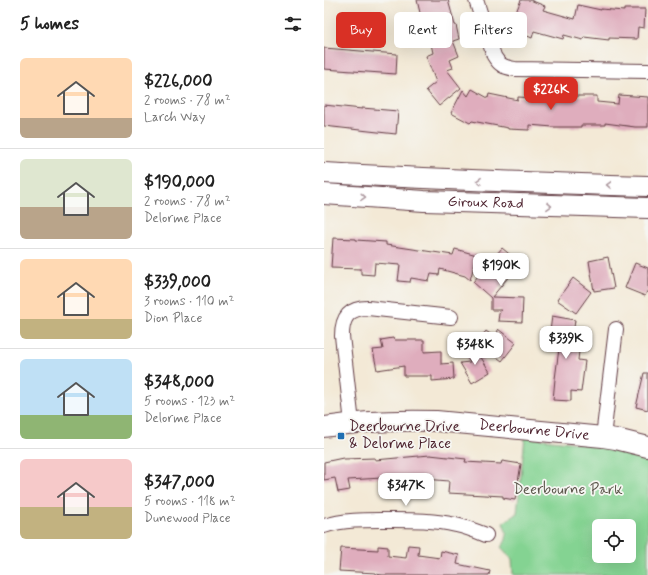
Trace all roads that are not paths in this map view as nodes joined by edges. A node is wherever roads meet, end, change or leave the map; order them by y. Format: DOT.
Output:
graph roads {
  1 [pos="476,0"];
  2 [pos="648,71"];
  3 [pos="324,172"];
  4 [pos="648,186"];
  5 [pos="324,194"];
  6 [pos="648,208"];
  7 [pos="451,317"];
  8 [pos="616,329"];
  9 [pos="352,423"];
  10 [pos="324,427"];
  11 [pos="603,437"];
  12 [pos="648,447"];
  13 [pos="324,526"];
  14 [pos="486,535"];
  1 -- 2 [label="street"];
  4 -- 3 [label="main road, Giroux Road, one-way"];
  5 -- 6 [label="main road, Giroux Road, one-way"];
  7 -- 9 [label="street"];
  8 -- 11 [label="street"];
  9 -- 10 [label="main road, Deerbourne Drive"];
  9 -- 11 [label="main road, Deerbourne Drive"];
  11 -- 12 [label="main road, Deerbourne Drive"];
  13 -- 14 [label="street"];
}
